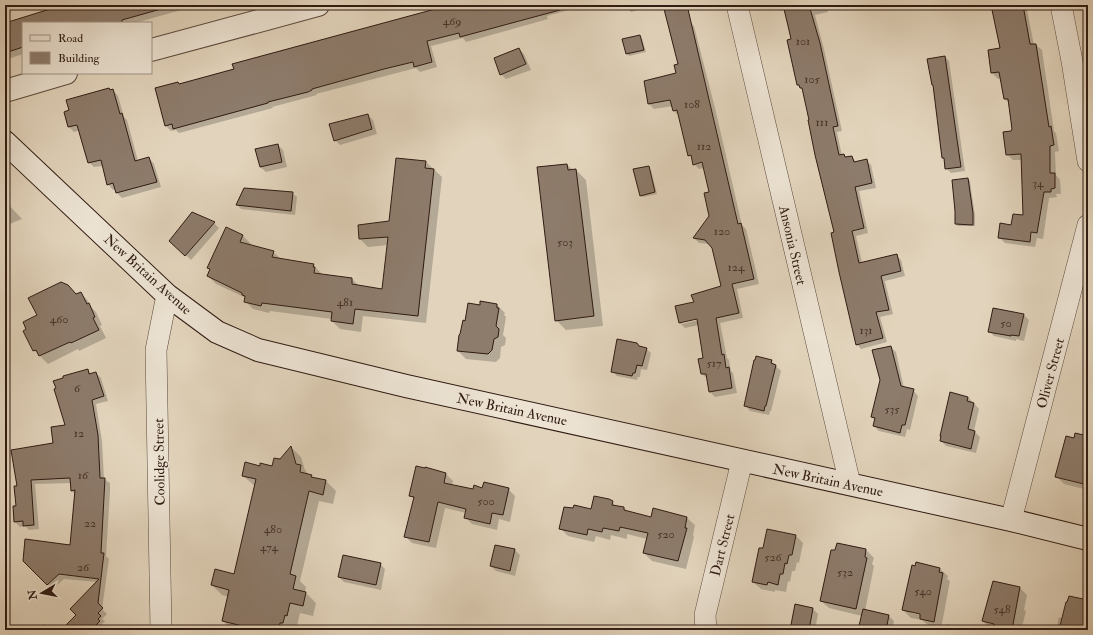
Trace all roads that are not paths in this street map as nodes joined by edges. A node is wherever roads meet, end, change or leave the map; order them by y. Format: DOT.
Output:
graph roads {
  1 [pos="318,5"];
  2 [pos="737,5"];
  3 [pos="1061,5"];
  4 [pos="152,50"];
  5 [pos="1080,58"];
  6 [pos="63,74"];
  7 [pos="5,91"];
  8 [pos="5,142"];
  9 [pos="1088,161"];
  10 [pos="1088,226"];
  11 [pos="167,294"];
  12 [pos="742,461"];
  13 [pos="850,484"];
  14 [pos="1011,520"];
  15 [pos="1088,539"];
  16 [pos="161,630"];
  17 [pos="706,630"];
  1 -- 4 [label="main road"];
  2 -- 13 [label="street, Ansonia Street"];
  3 -- 5 [label="street"];
  5 -- 9 [label="street"];
  6 -- 7 [label="main road"];
  8 -- 11 [label="main road, New Britain Avenue"];
  10 -- 14 [label="street, Oliver Street"];
  11 -- 12 [label="main road, New Britain Avenue"];
  11 -- 16 [label="street, Coolidge Street"];
  12 -- 13 [label="main road, New Britain Avenue"];
  12 -- 17 [label="street, Dart Street"];
  13 -- 14 [label="main road, New Britain Avenue"];
  14 -- 15 [label="main road, New Britain Avenue"];
}
